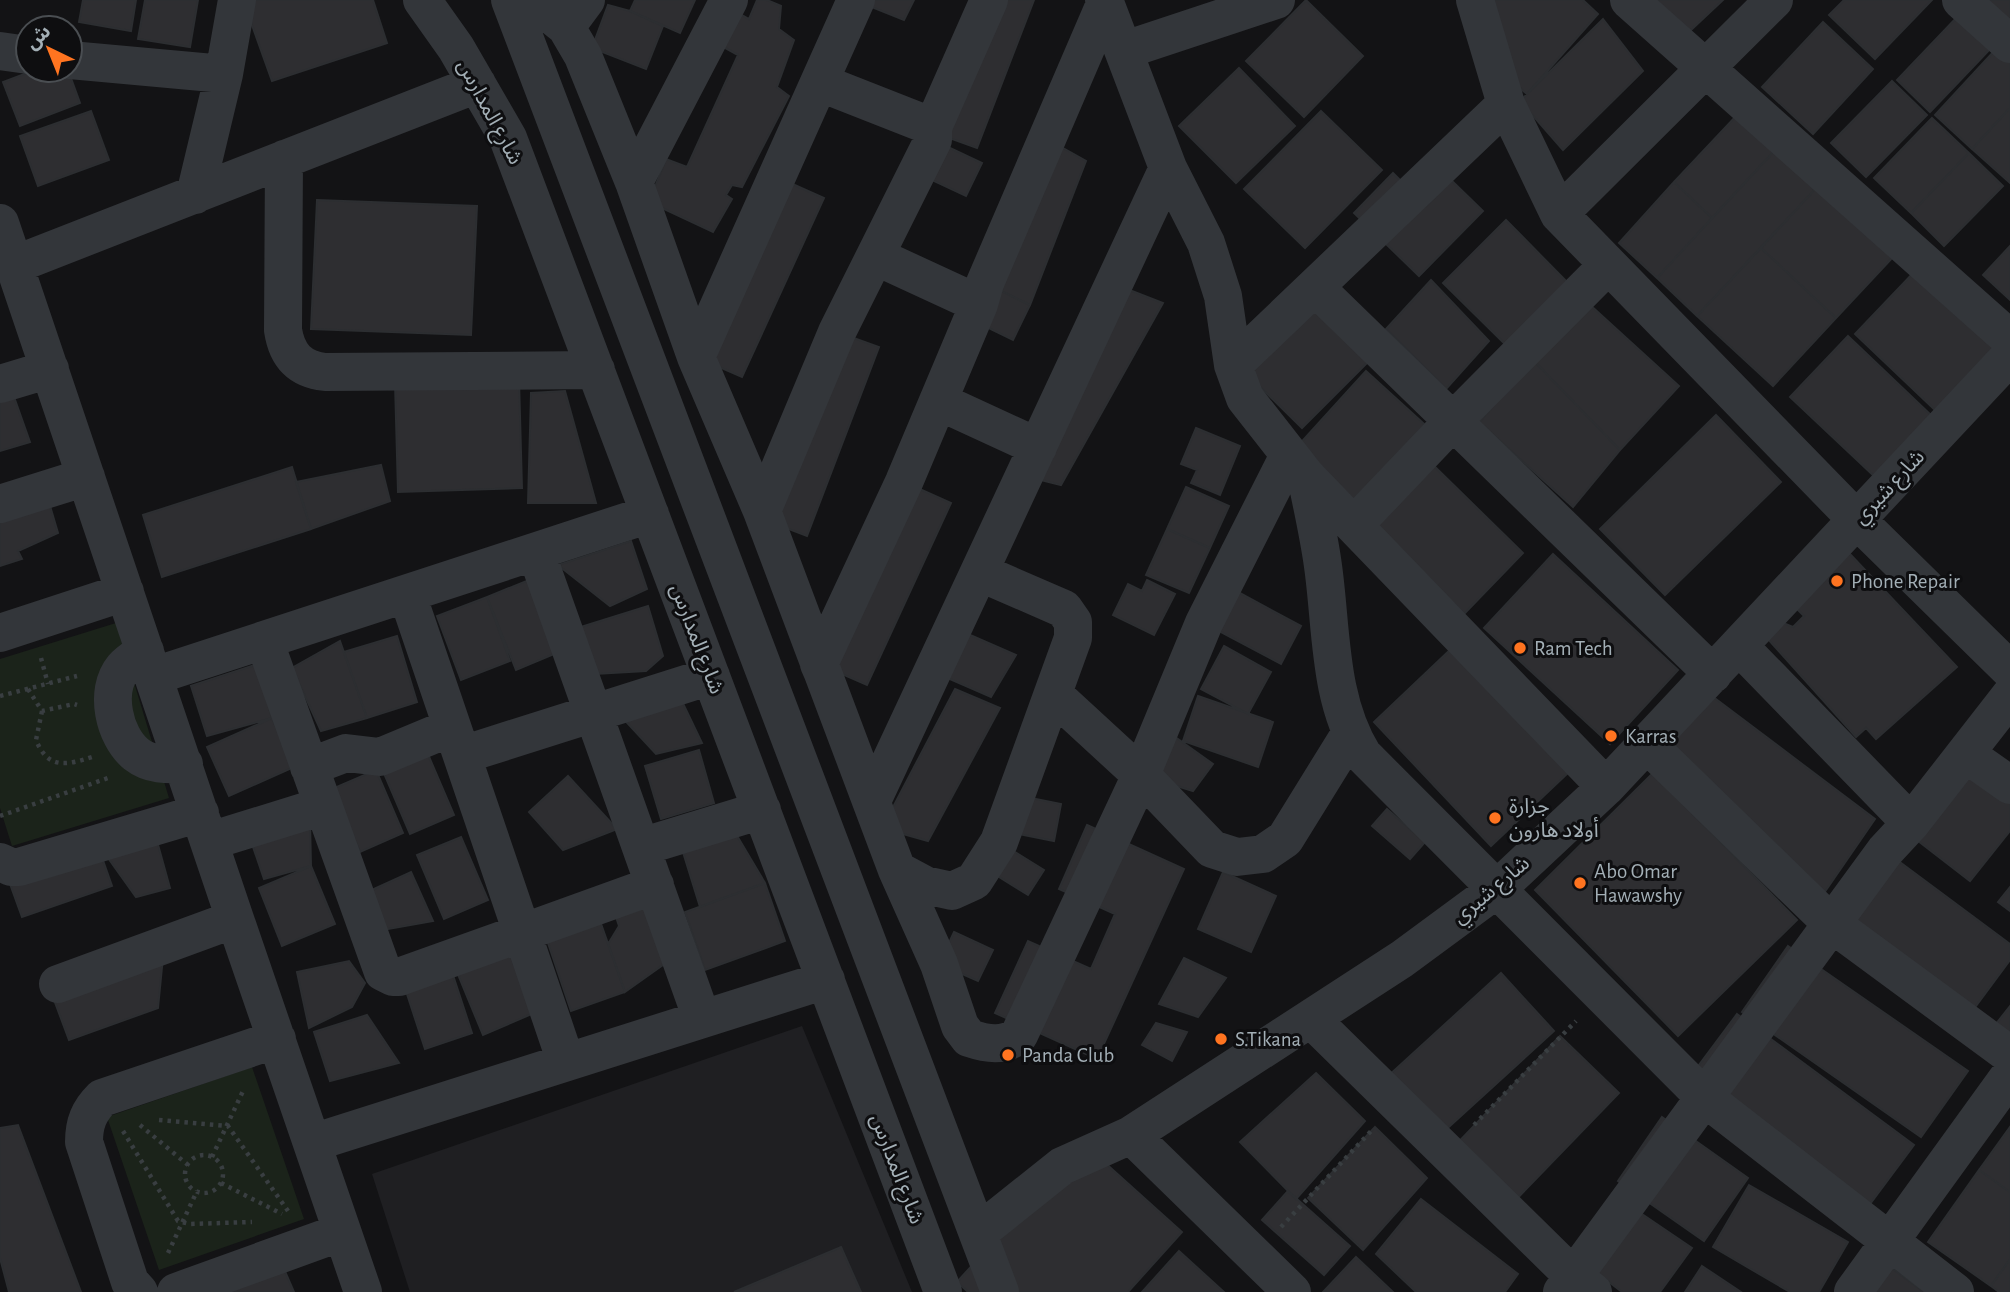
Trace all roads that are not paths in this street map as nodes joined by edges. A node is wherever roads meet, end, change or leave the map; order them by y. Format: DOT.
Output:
graph roads {
  1 [pos="237,0"];
  2 [pos="422,0"];
  3 [pos="510,0"];
  4 [pos="525,0"];
  5 [pos="729,0"];
  6 [pos="989,0"];
  7 [pos="1276,0"];
  8 [pos="1475,0"];
  9 [pos="1629,0"];
  10 [pos="1774,0"];
  11 [pos="1961,0"];
  12 [pos="854,1"];
  13 [pos="1105,2"];
  14 [pos="576,14"];
  15 [pos="2010,44"];
  16 [pos="1125,50"];
  17 [pos="84,61"];
  18 [pos="1706,69"];
  19 [pos="224,74"];
  20 [pos="477,83"];
  21 [pos="821,83"];
  22 [pos="1506,104"];
  23 [pos="933,127"];
  24 [pos="284,159"];
  25 [pos="1168,168"];
  26 [pos="634,182"];
  27 [pos="195,195"];
  28 [pos="1559,214"];
  29 [pos="0,223"];
  30 [pos="875,256"];
  31 [pos="14,265"];
  32 [pos="1607,266"];
  33 [pos="1315,287"];
  34 [pos="979,304"];
  35 [pos="2010,339"];
  36 [pos="2010,356"];
  37 [pos="696,357"];
  38 [pos="1233,365"];
  39 [pos="50,369"];
  40 [pos="596,370"];
  41 [pos="0,384"];
  42 [pos="938,401"];
  43 [pos="1454,420"];
  44 [pos="1038,447"];
  45 [pos="1298,465"];
  46 [pos="86,477"];
  47 [pos="0,504"];
  48 [pos="762,511"];
  49 [pos="650,514"];
  50 [pos="1857,520"];
  51 [pos="1354,525"];
  52 [pos="536,552"];
  53 [pos="979,572"];
  54 [pos="125,592"];
  55 [pos="407,594"];
  56 [pos="0,633"];
  57 [pos="264,640"];
  58 [pos="1739,646"];
  59 [pos="142,663"];
  60 [pos="2010,670"];
  61 [pos="823,673"];
  62 [pos="1713,674"];
  63 [pos="711,676"];
  64 [pos="1053,694"];
  65 [pos="2010,696"];
  66 [pos="593,713"];
  67 [pos="1350,734"];
  68 [pos="457,741"];
  69 [pos="1647,744"];
  70 [pos="1966,754"];
  71 [pos="309,767"];
  72 [pos="1141,775"];
  73 [pos="2010,785"];
  74 [pos="1606,787"];
  75 [pos="872,801"];
  76 [pos="323,806"];
  77 [pos="762,810"];
  78 [pos="1911,823"];
  79 [pos="205,827"];
  80 [pos="641,847"];
  81 [pos="0,862"];
  82 [pos="897,870"];
  83 [pos="655,886"];
  84 [pos="1497,889"];
  85 [pos="234,919"];
  86 [pos="1832,924"];
  87 [pos="523,933"];
  88 [pos="826,980"];
  89 [pos="58,984"];
  90 [pos="702,1019"];
  91 [pos="1312,1020"];
  92 [pos="271,1041"];
  93 [pos="2010,1055"];
  94 [pos="566,1062"];
  95 [pos="2010,1075"];
  96 [pos="1705,1098"];
  97 [pos="1131,1135"];
  98 [pos="312,1143"];
  99 [pos="342,1232"];
  100 [pos="978,1233"];
  101 [pos="1889,1242"];
  102 [pos="171,1275"];
  103 [pos="1576,1287"];
  104 [pos="139,1292"];
  105 [pos="363,1292"];
  106 [pos="943,1292"];
  107 [pos="1000,1292"];
  108 [pos="1292,1292"];
  109 [pos="1853,1292"];
  110 [pos="1955,1292"];
  1 -- 19 [label="street"];
  2 -- 20 [label="street, شارع المدارس"];
  3 -- 100 [label="street"];
  4 -- 14 [label="street"];
  5 -- 26 [label="street"];
  6 -- 23 [label="street"];
  7 -- 16 [label="street"];
  8 -- 22 [label="street"];
  9 -- 18 [label="street"];
  10 -- 18 [label="street"];
  11 -- 15 [label="street"];
  12 -- 21 [label="street"];
  13 -- 16 [label="street"];
  13 -- 34 [label="street"];
  14 -- 26 [label="street"];
  16 -- 25 [label="street"];
  17 -- 19 [label="street"];
  18 -- 28 [label="street"];
  18 -- 35 [label="street"];
  19 -- 27 [label="street"];
  20 -- 24 [label="street"];
  20 -- 40 [label="street, شارع المدارس"];
  21 -- 23 [label="street"];
  21 -- 37 [label="street"];
  22 -- 28 [label="street"];
  22 -- 33 [label="street"];
  23 -- 30 [label="street"];
  24 -- 27 [label="street"];
  24 -- 40 [label="street"];
  25 -- 38 [label="street"];
  25 -- 44 [label="street"];
  26 -- 37 [label="street"];
  27 -- 31 [label="street"];
  28 -- 32 [label="street"];
  29 -- 31 [label="street"];
  30 -- 34 [label="street"];
  30 -- 48 [label="street"];
  31 -- 39 [label="street"];
  32 -- 43 [label="street"];
  32 -- 50 [label="street"];
  33 -- 38 [label="street"];
  33 -- 43 [label="street"];
  34 -- 42 [label="street"];
  36 -- 50 [label="street, شارع شيري"];
  37 -- 48 [label="street"];
  38 -- 45 [label="street"];
  39 -- 41 [label="street"];
  39 -- 46 [label="street"];
  40 -- 49 [label="street, شارع المدارس"];
  42 -- 44 [label="street"];
  42 -- 61 [label="street"];
  43 -- 51 [label="street"];
  43 -- 62 [label="street"];
  44 -- 53 [label="street"];
  45 -- 51 [label="street"];
  45 -- 67 [label="street"];
  45 -- 72 [label="street"];
  46 -- 47 [label="street"];
  46 -- 54 [label="street"];
  48 -- 61 [label="street"];
  49 -- 52 [label="street"];
  49 -- 63 [label="street, شارع المدارس"];
  50 -- 58 [label="street, شارع شيري"];
  50 -- 60 [label="street"];
  51 -- 74 [label="street"];
  52 -- 55 [label="street"];
  52 -- 66 [label="street"];
  53 -- 64 [label="street"];
  53 -- 75 [label="street"];
  54 -- 56 [label="street"];
  54 -- 59 [label="street"];
  55 -- 57 [label="street"];
  55 -- 68 [label="street"];
  57 -- 59 [label="street"];
  57 -- 71 [label="street"];
  58 -- 62 [label="street, شارع شيري"];
  58 -- 78 [label="street"];
  59 -- 79 [label="street"];
  61 -- 75 [label="street"];
  62 -- 69 [label="street, شارع شيري"];
  63 -- 66 [label="street"];
  63 -- 77 [label="street, شارع المدارس"];
  64 -- 72 [label="street"];
  64 -- 82 [label="street"];
  65 -- 70 [label="street"];
  66 -- 68 [label="street"];
  66 -- 80 [label="street"];
  67 -- 72 [label="street"];
  67 -- 84 [label="street"];
  68 -- 71 [label="street"];
  68 -- 87 [label="street"];
  69 -- 74 [label="street, شارع شيري"];
  69 -- 86 [label="street"];
  70 -- 73 [label="street"];
  70 -- 78 [label="street"];
  71 -- 76 [label="street"];
  72 -- 82 [label="street"];
  74 -- 84 [label="street, شارع شيري"];
  75 -- 82 [label="street"];
  76 -- 79 [label="street"];
  76 -- 87 [label="street"];
  77 -- 80 [label="street"];
  77 -- 88 [label="street, شارع المدارس"];
  78 -- 86 [label="street"];
  79 -- 81 [label="street"];
  79 -- 85 [label="street"];
  80 -- 83 [label="street"];
  83 -- 87 [label="street"];
  83 -- 90 [label="street"];
  84 -- 91 [label="street, شارع شيري"];
  84 -- 96 [label="street"];
  85 -- 89 [label="street"];
  85 -- 92 [label="street"];
  86 -- 93 [label="street"];
  86 -- 96 [label="street"];
  87 -- 94 [label="street"];
  88 -- 90 [label="street"];
  88 -- 106 [label="street, شارع المدارس"];
  90 -- 94 [label="street"];
  91 -- 97 [label="street, شارع شيري"];
  91 -- 103 [label="street"];
  92 -- 98 [label="street"];
  92 -- 104 [label="street"];
  94 -- 98 [label="street"];
  95 -- 101 [label="street"];
  96 -- 101 [label="street"];
  96 -- 103 [label="street"];
  97 -- 100 [label="street, شارع شيري"];
  97 -- 108 [label="street"];
  98 -- 99 [label="street"];
  99 -- 102 [label="street"];
  99 -- 105 [label="street"];
  100 -- 107 [label="street"];
  101 -- 109 [label="street"];
  101 -- 110 [label="street"];
}
